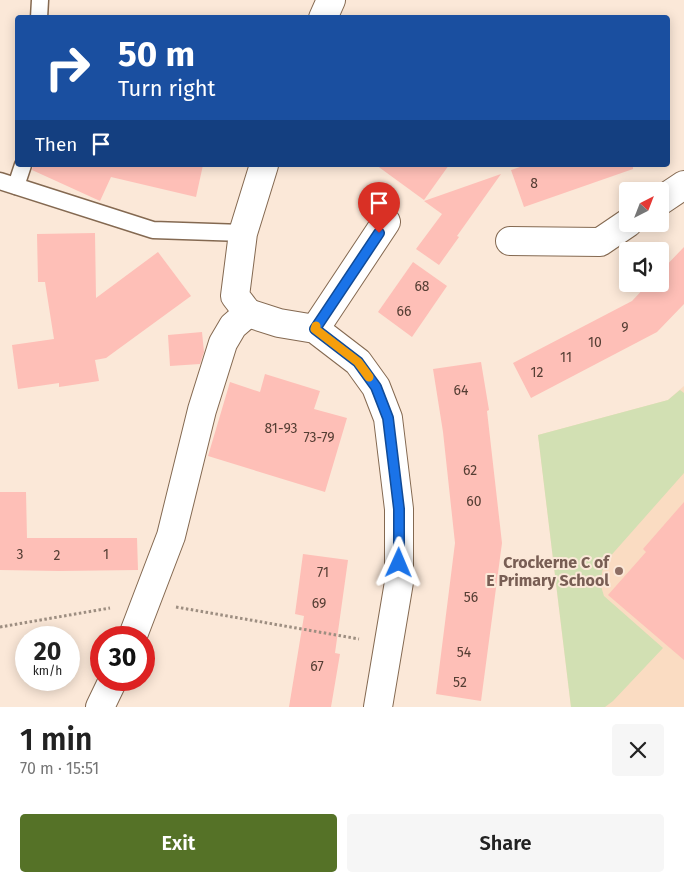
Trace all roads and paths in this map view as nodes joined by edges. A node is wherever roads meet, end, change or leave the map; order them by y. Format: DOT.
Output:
graph roads {
  1 [pos="40,0"];
  2 [pos="331,0"];
  3 [pos="39,15"];
  4 [pos="324,15"];
  5 [pos="22,167"];
  6 [pos="263,167"];
  7 [pos="0,181"];
  8 [pos="684,185"];
  9 [pos="16,186"];
  10 [pos="669,195"];
  11 [pos="386,222"];
  12 [pos="619,229"];
  13 [pos="243,233"];
  14 [pos="510,241"];
  15 [pos="248,313"];
  16 [pos="315,329"];
  17 [pos="147,602"];
  18 [pos="137,626"];
  19 [pos="0,627"];
  20 [pos="388,644"];
  21 [pos="107,691"];
  22 [pos="100,707"];
  23 [pos="378,707"];
  1 -- 3 [label="lane"];
  2 -- 4 [label="street"];
  5 -- 9 [label="lane"];
  6 -- 13 [label="street"];
  7 -- 9 [label="lane"];
  8 -- 10 [label="street"];
  9 -- 13 [label="lane"];
  11 -- 16 [label="street"];
  12 -- 14 [label="street"];
  13 -- 15 [label="street"];
  15 -- 16 [label="street"];
  15 -- 17 [label="street"];
  16 -- 20 [label="street"];
  17 -- 18 [label="street"];
  17 -- 19 [label="path"];
  17 -- 20 [label="path"];
  20 -- 23 [label="street"];
  21 -- 22 [label="street"];
}
